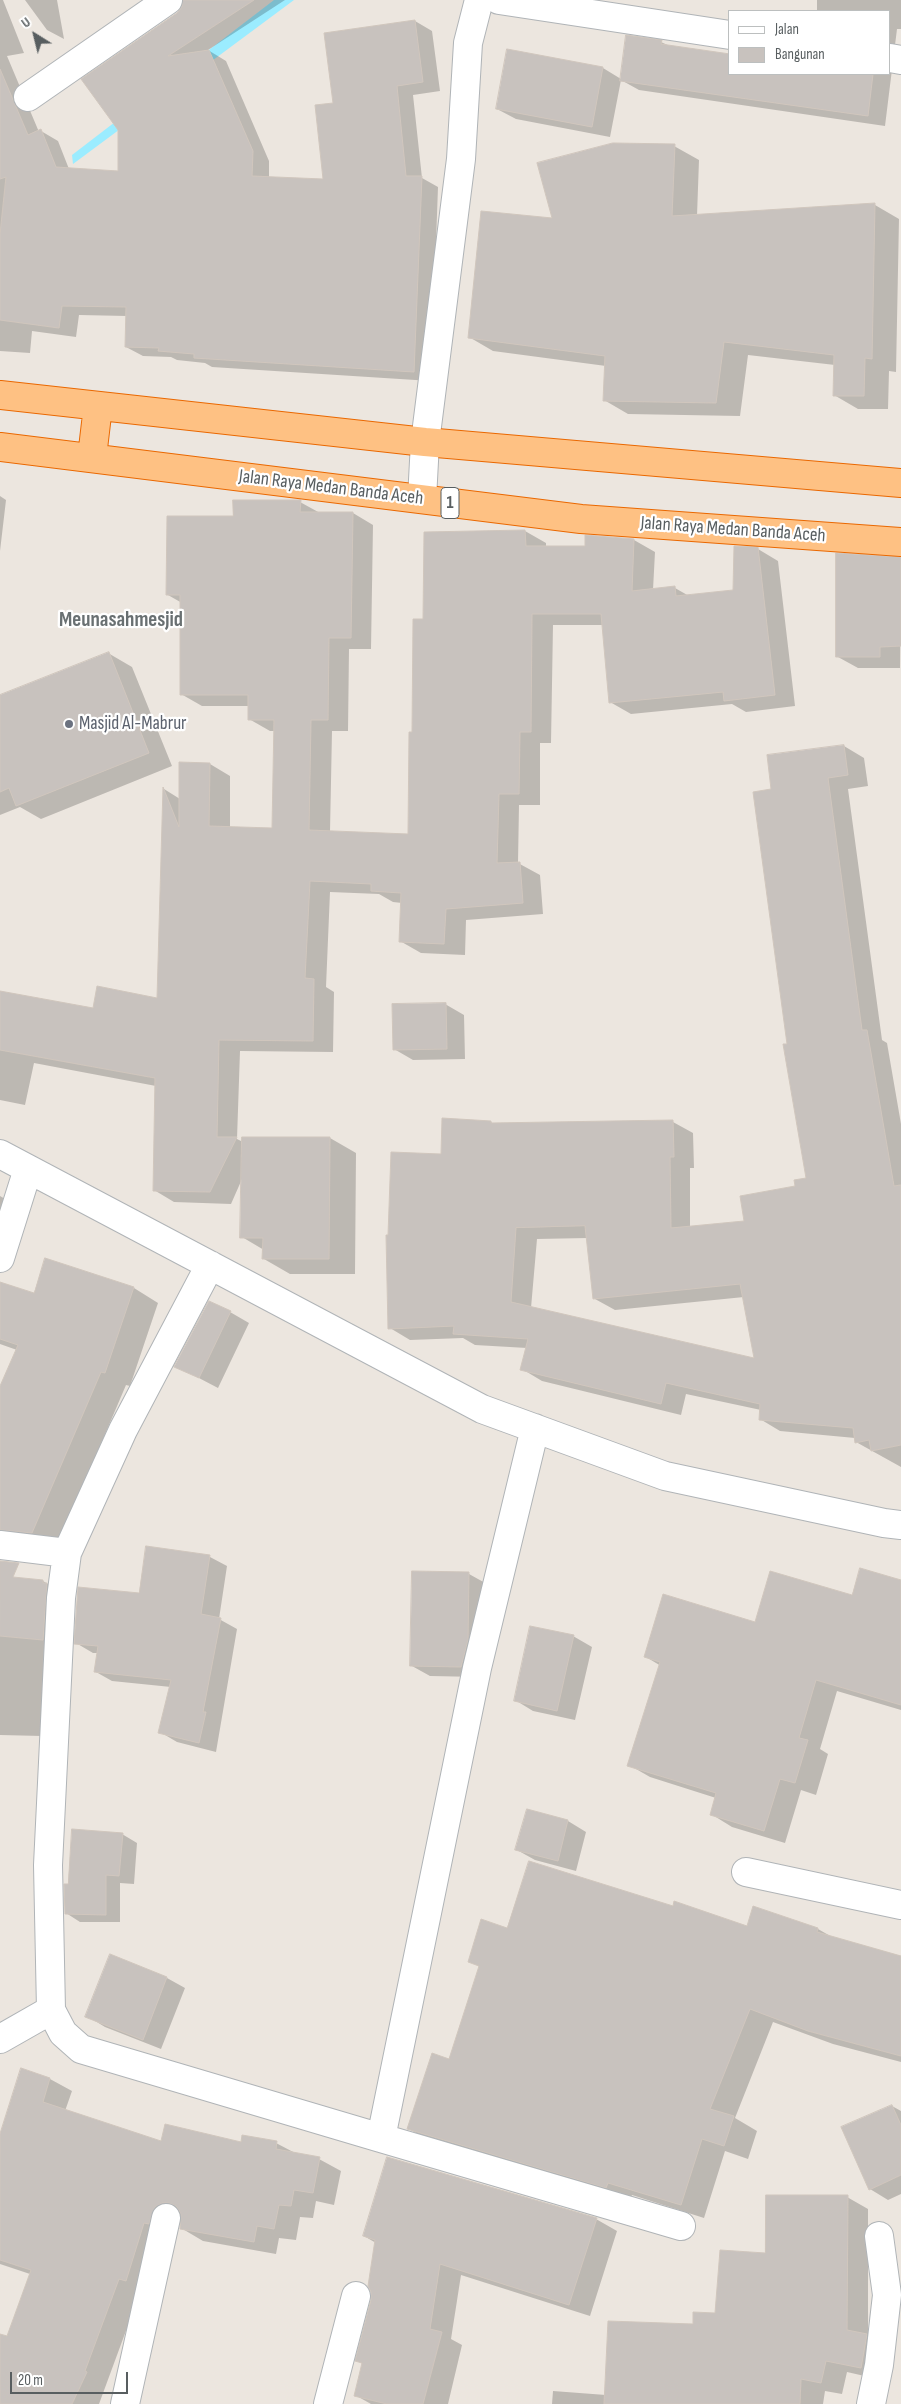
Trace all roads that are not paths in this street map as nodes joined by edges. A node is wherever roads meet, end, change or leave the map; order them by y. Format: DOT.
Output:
graph roads {
  1 [pos="168,0"];
  2 [pos="479,0"];
  3 [pos="499,0"];
  4 [pos="728,35"];
  5 [pos="28,98"];
  6 [pos="0,395"];
  7 [pos="98,406"];
  8 [pos="426,442"];
  9 [pos="0,447"];
  10 [pos="92,457"];
  11 [pos="901,483"];
  12 [pos="422,499"];
  13 [pos="901,542"];
  14 [pos="0,1154"];
  15 [pos="28,1169"];
  16 [pos="0,1258"];
  17 [pos="210,1265"];
  18 [pos="535,1428"];
  19 [pos="901,1525"];
  20 [pos="0,1545"];
  21 [pos="67,1553"];
  22 [pos="746,1872"];
  23 [pos="901,1905"];
  24 [pos="51,2010"];
  25 [pos="0,2039"];
  26 [pos="381,2138"];
  27 [pos="166,2218"];
  28 [pos="682,2226"];
  29 [pos="879,2236"];
  30 [pos="356,2296"];
  31 [pos="125,2404"];
  32 [pos="328,2404"];
  33 [pos="871,2404"];
  1 -- 5 [label="street"];
  2 -- 8 [label="street"];
  3 -- 4 [label="street"];
  6 -- 7 [label="highway"];
  7 -- 8 [label="highway"];
  7 -- 10 [label="highway"];
  8 -- 11 [label="highway"];
  8 -- 12 [label="street"];
  9 -- 10 [label="highway, Jalan Raya Medan Banda Aceh / 1"];
  10 -- 12 [label="highway, Jalan Raya Medan Banda Aceh / 1"];
  12 -- 13 [label="highway, Jalan Raya Medan Banda Aceh / 1"];
  14 -- 15 [label="street"];
  15 -- 16 [label="street"];
  15 -- 17 [label="street"];
  17 -- 18 [label="street"];
  17 -- 21 [label="street"];
  18 -- 19 [label="street"];
  18 -- 26 [label="street"];
  20 -- 21 [label="street"];
  21 -- 24 [label="street"];
  22 -- 23 [label="street"];
  24 -- 25 [label="street"];
  24 -- 26 [label="street"];
  26 -- 28 [label="street"];
  27 -- 31 [label="street"];
  29 -- 33 [label="street"];
  30 -- 32 [label="street"];
}
